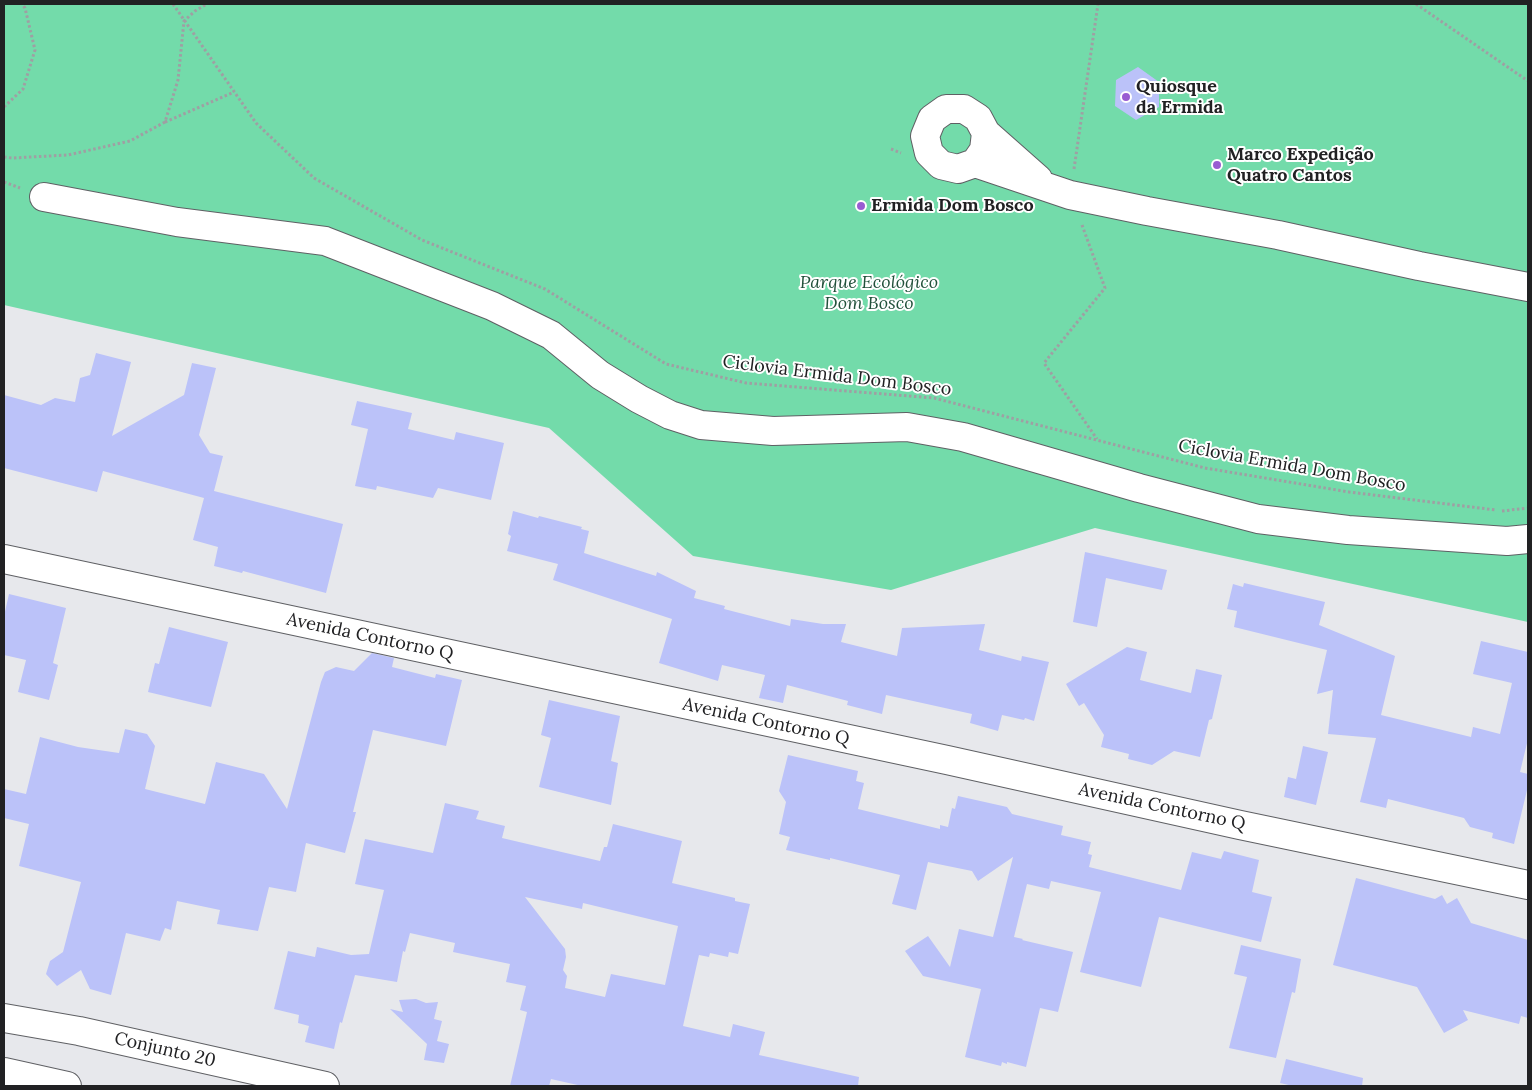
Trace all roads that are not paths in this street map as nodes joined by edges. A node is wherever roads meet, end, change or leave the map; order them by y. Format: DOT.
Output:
graph roads {
  1 [pos="986,133"];
  2 [pos="975,163"];
  3 [pos="1060,192"];
  4 [pos="44,197"];
  5 [pos="1528,287"];
  6 [pos="1528,539"];
  7 [pos="4,559"];
  8 [pos="1528,885"];
  9 [pos="4,1018"];
  10 [pos="4,1072"];
  11 [pos="68,1086"];
  12 [pos="325,1086"];
  1 -- 2 [label="street"];
  1 -- 2 [label="street"];
  1 -- 3 [label="street"];
  2 -- 3 [label="street"];
  3 -- 5 [label="street"];
  4 -- 6 [label="street"];
  7 -- 8 [label="street, Avenida Contorno Q"];
  9 -- 12 [label="street, Conjunto 20"];
  10 -- 11 [label="street"];
}
